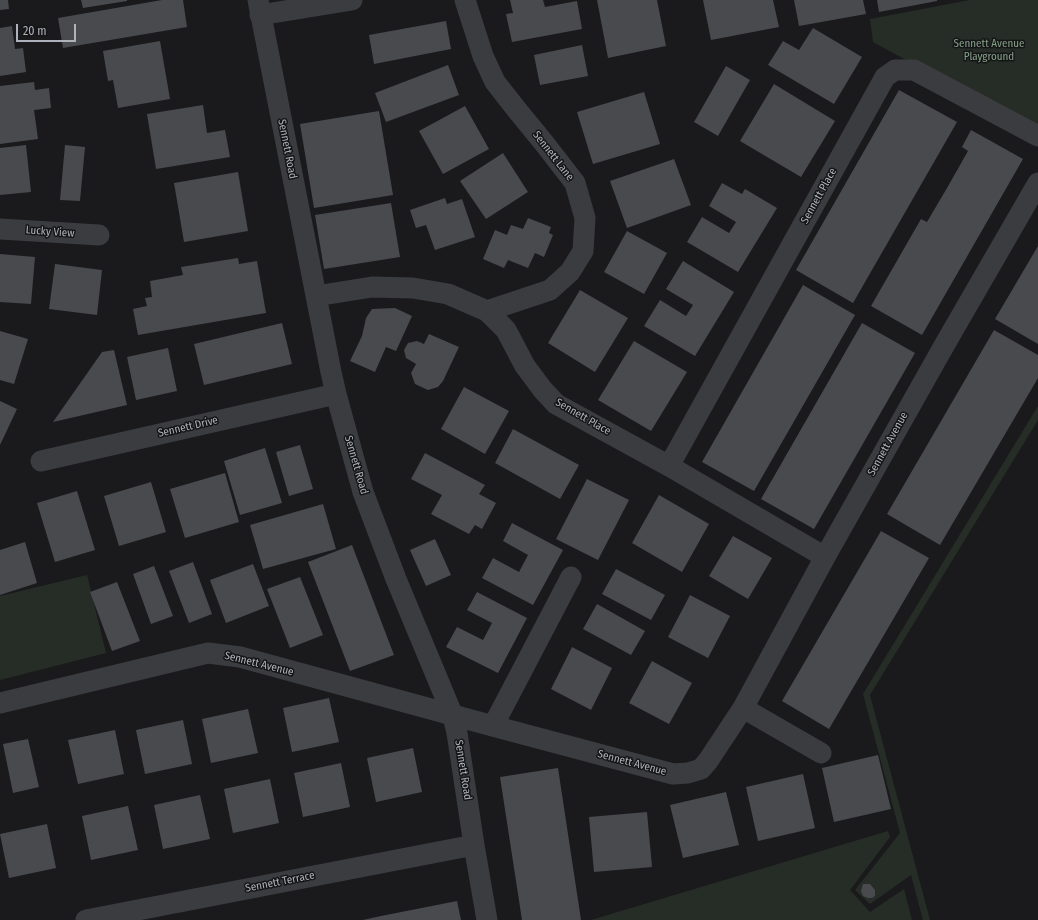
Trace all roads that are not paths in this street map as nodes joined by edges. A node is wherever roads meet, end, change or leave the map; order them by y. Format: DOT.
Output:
graph roads {
  1 [pos="352,0"];
  2 [pos="465,0"];
  3 [pos="259,7"];
  4 [pos="1038,136"];
  5 [pos="1038,183"];
  6 [pos="0,229"];
  7 [pos="99,235"];
  8 [pos="316,296"];
  9 [pos="486,311"];
  10 [pos="336,394"];
  11 [pos="41,461"];
  12 [pos="669,466"];
  13 [pos="825,557"];
  14 [pos="571,578"];
  15 [pos="0,702"];
  16 [pos="743,708"];
  17 [pos="453,716"];
  18 [pos="492,726"];
  19 [pos="821,753"];
  20 [pos="474,845"];
  21 [pos="86,920"];
  22 [pos="488,920"];
  1 -- 3 [label="street"];
  2 -- 9 [label="street, Sennett Lane"];
  3 -- 8 [label="street, Sennett Road"];
  4 -- 12 [label="street, Sennett Place"];
  5 -- 13 [label="street, Sennett Avenue"];
  6 -- 7 [label="street, Lucky View"];
  8 -- 9 [label="street"];
  8 -- 10 [label="street, Sennett Road"];
  9 -- 12 [label="street, Sennett Place"];
  10 -- 11 [label="street, Sennett Drive"];
  10 -- 17 [label="street, Sennett Road"];
  12 -- 13 [label="street, Sennett Place"];
  13 -- 16 [label="street, Sennett Avenue"];
  14 -- 18 [label="street"];
  15 -- 17 [label="street, Sennett Avenue"];
  16 -- 18 [label="street, Sennett Avenue"];
  16 -- 19 [label="street"];
  17 -- 18 [label="street, Sennett Avenue"];
  17 -- 20 [label="street, Sennett Road"];
  20 -- 21 [label="street, Sennett Terrace"];
  20 -- 22 [label="street, Sennett Road"];
}
